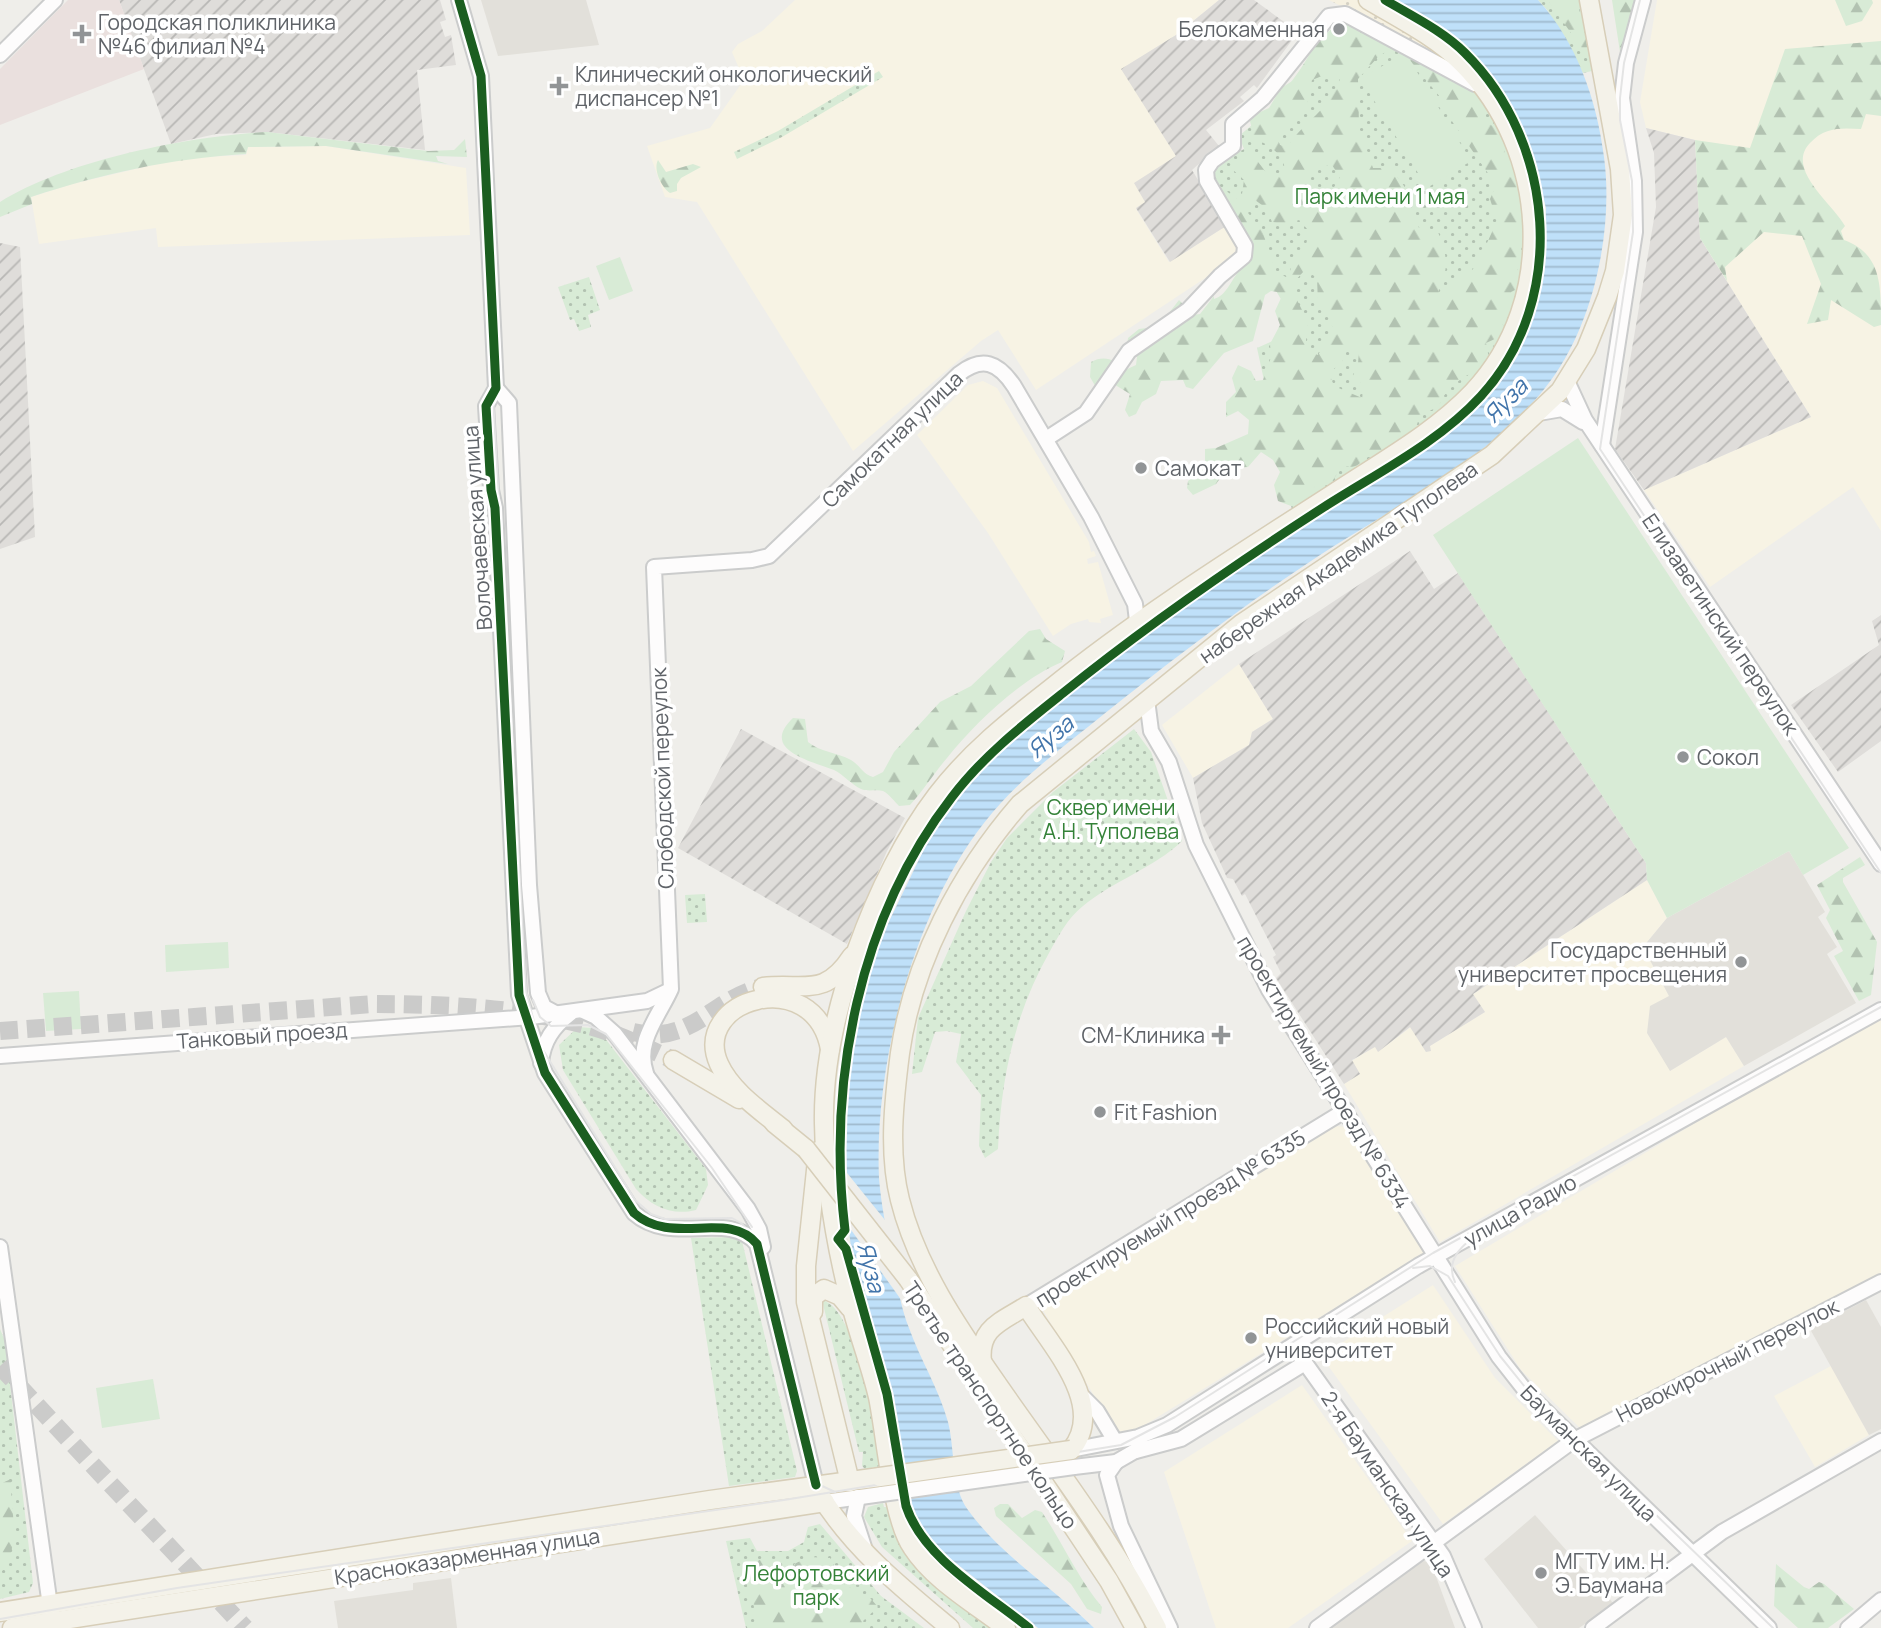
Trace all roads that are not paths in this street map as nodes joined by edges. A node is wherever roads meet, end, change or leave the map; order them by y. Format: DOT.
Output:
graph roads {
  1 [pos="55,0"];
  2 [pos="459,0"];
  3 [pos="1368,0"];
  4 [pos="1589,0"];
  5 [pos="1643,0"];
  6 [pos="1434,51"];
  7 [pos="0,55"];
  8 [pos="1567,381"];
  9 [pos="496,388"];
  10 [pos="1539,413"];
  11 [pos="1592,430"];
  12 [pos="1046,439"];
  13 [pos="1602,445"];
  14 [pos="653,567"];
  15 [pos="1142,612"];
  16 [pos="1147,700"];
  17 [pos="1125,718"];
  18 [pos="1151,731"];
  19 [pos="1881,864"];
  20 [pos="858,947"];
  21 [pos="763,987"];
  22 [pos="671,989"];
  23 [pos="1881,1010"];
  24 [pos="571,1013"];
  25 [pos="524,1018"];
  26 [pos="831,1055"];
  27 [pos="0,1056"];
  28 [pos="673,1060"];
  29 [pos="541,1064"];
  30 [pos="646,1073"];
  31 [pos="1346,1110"];
  32 [pos="824,1120"];
  33 [pos="783,1129"];
  34 [pos="0,1247"];
  35 [pos="762,1256"];
  36 [pos="1435,1256"];
  37 [pos="1881,1282"];
  38 [pos="1026,1306"];
  39 [pos="853,1312"];
  40 [pos="950,1312"];
  41 [pos="814,1323"];
  42 [pos="993,1327"];
  43 [pos="1293,1346"];
  44 [pos="982,1362"];
  45 [pos="1305,1363"];
  46 [pos="1083,1397"];
  47 [pos="1167,1425"];
  48 [pos="1574,1440"];
  49 [pos="1115,1441"];
  50 [pos="1881,1441"];
  51 [pos="1136,1451"];
  52 [pos="1073,1458"];
  53 [pos="1116,1462"];
  54 [pos="816,1485"];
  55 [pos="854,1490"];
  56 [pos="825,1502"];
  57 [pos="1434,1542"];
  58 [pos="866,1551"];
  59 [pos="1692,1555"];
  60 [pos="1109,1581"];
  61 [pos="1881,1600"];
  62 [pos="50,1602"];
  63 [pos="0,1612"];
  64 [pos="53,1625"];
  65 [pos="1004,1627"];
  66 [pos="12,1628"];
  67 [pos="950,1628"];
  68 [pos="1135,1628"];
  69 [pos="1144,1628"];
  70 [pos="1157,1628"];
  71 [pos="1170,1628"];
  72 [pos="1317,1628"];
  73 [pos="1474,1628"];
  74 [pos="1593,1628"];
  75 [pos="1769,1628"];
  76 [pos="1848,1628"];
  1 -- 7 [label="street"];
  2 -- 9 [label="street, Волочаевская улица"];
  3 -- 6 [label="main road"];
  4 -- 8 [label="main road, набережная Академика Туполева"];
  5 -- 13 [label="street"];
  6 -- 12 [label="street"];
  6 -- 15 [label="main road"];
  8 -- 10 [label="main road, набережная Академика Туполева"];
  8 -- 11 [label="street, Елизаветинский переулок"];
  9 -- 24 [label="street, Волочаевская улица"];
  9 -- 25 [label="street, Волочаевская улица"];
  10 -- 11 [label="street"];
  10 -- 16 [label="main road, набережная Академика Туполева"];
  11 -- 13 [label="street, Елизаветинский переулок"];
  12 -- 14 [label="street, Самокатная улица"];
  12 -- 15 [label="street, Самокатная улица"];
  13 -- 19 [label="street, Елизаветинский переулок"];
  14 -- 22 [label="street, Слободской переулок"];
  15 -- 20 [label="main road"];
  16 -- 17 [label="main road, набережная Академика Туполева"];
  16 -- 18 [label="street, проектируемый проезд № 6334"];
  17 -- 18 [label="street"];
  17 -- 40 [label="main road, набережная Академика Туполева"];
  18 -- 31 [label="street, проектируемый проезд № 6334"];
  20 -- 21 [label="main road"];
  20 -- 26 [label="main road"];
  22 -- 24 [label="street"];
  22 -- 30 [label="street"];
  23 -- 36 [label="street, улица Радио"];
  24 -- 25 [label="street"];
  24 -- 29 [label="street"];
  24 -- 30 [label="street, Волочаевская улица"];
  25 -- 27 [label="street, Танковый проезд"];
  25 -- 29 [label="street, Волочаевская улица"];
  26 -- 32 [label="main road"];
  26 -- 33 [label="main road"];
  28 -- 33 [label="main road, Третье транспортное кольцо"];
  29 -- 35 [label="street, Волочаевская улица"];
  30 -- 35 [label="street, Волочаевская улица"];
  31 -- 36 [label="street, проектируемый проезд № 6334"];
  31 -- 38 [label="street, проектируемый проезд № 6335"];
  32 -- 39 [label="main road"];
  32 -- 41 [label="main road"];
  33 -- 60 [label="main road, Третье транспортное кольцо, bridge"];
  34 -- 62 [label="street"];
  35 -- 54 [label="street, Волочаевская улица"];
  36 -- 43 [label="street, улица Радио"];
  36 -- 48 [label="street, Бауманская улица"];
  37 -- 48 [label="street, Новокирочный переулок"];
  38 -- 42 [label="main road, проектируемый проезд № 6335"];
  38 -- 46 [label="main road"];
  39 -- 41 [label="main road"];
  39 -- 65 [label="main road"];
  40 -- 42 [label="main road"];
  40 -- 44 [label="main road, набережная Академика Туполева"];
  41 -- 55 [label="main road"];
  42 -- 44 [label="main road"];
  43 -- 45 [label="street, 2-я Бауманская улица"];
  43 -- 47 [label="street, улица Радио"];
  44 -- 70 [label="main road, набережная Академика Туполева"];
  45 -- 51 [label="street"];
  45 -- 57 [label="street, 2-я Бауманская улица"];
  46 -- 49 [label="street"];
  46 -- 52 [label="main road"];
  47 -- 49 [label="street, улица Радио"];
  47 -- 51 [label="street, улица Радио"];
  48 -- 57 [label="street, Новокирочный переулок"];
  48 -- 59 [label="street, Бауманская улица"];
  49 -- 52 [label="street, улица Радио"];
  50 -- 59 [label="street"];
  51 -- 53 [label="street, улица Радио"];
  52 -- 53 [label="street, улица Радио"];
  52 -- 55 [label="main road, Красноказарменная улица, bridge"];
  53 -- 71 [label="street"];
  54 -- 55 [label="main road, Красноказарменная улица"];
  54 -- 56 [label="main road"];
  54 -- 62 [label="main road, Красноказарменная улица"];
  55 -- 56 [label="street, Красноказарменная улица"];
  55 -- 58 [label="street"];
  56 -- 58 [label="main road"];
  56 -- 64 [label="main road, Красноказарменная улица"];
  57 -- 72 [label="street, Новокирочный переулок"];
  57 -- 73 [label="street, 2-я Бауманская улица"];
  58 -- 67 [label="main road"];
  59 -- 74 [label="street"];
  59 -- 75 [label="street, Бауманская улица"];
  60 -- 68 [label="main road, Третье транспортное кольцо"];
  60 -- 69 [label="main road"];
  61 -- 76 [label="street"];
  62 -- 63 [label="main road, Красноказарменная улица"];
  62 -- 64 [label="street"];
  64 -- 66 [label="main road, Красноказарменная улица"];
}
